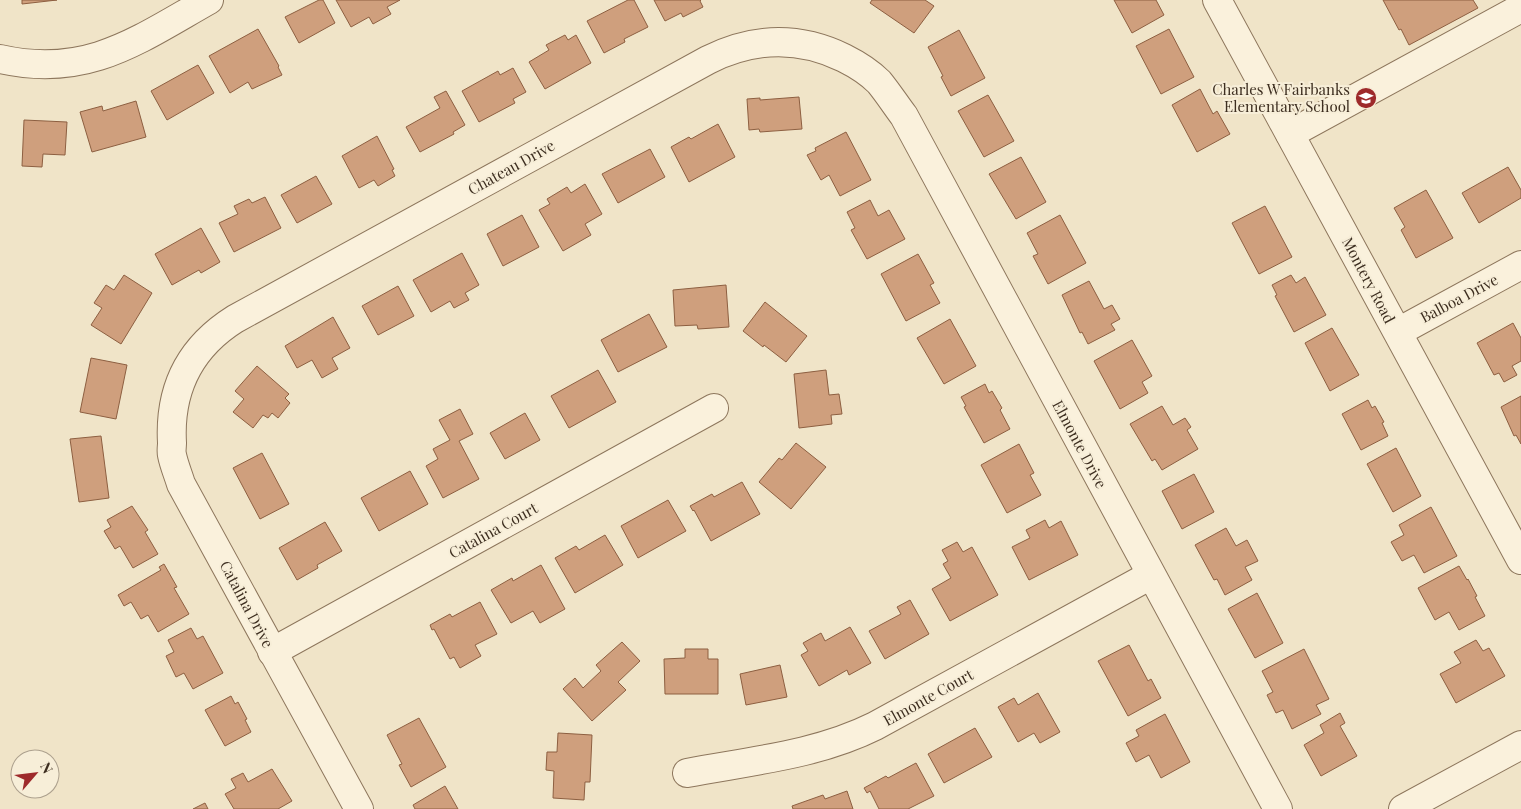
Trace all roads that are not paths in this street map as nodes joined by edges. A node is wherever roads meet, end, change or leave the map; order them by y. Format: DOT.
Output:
graph roads {
  1 [pos="209,0"];
  2 [pos="1226,7"];
  3 [pos="1521,8"];
  4 [pos="0,59"];
  5 [pos="878,82"];
  6 [pos="1290,134"];
  7 [pos="1521,265"];
  8 [pos="1398,332"];
  9 [pos="178,389"];
  10 [pos="714,408"];
  11 [pos="1521,560"];
  12 [pos="1151,574"];
  13 [pos="272,652"];
  14 [pos="1521,745"];
  15 [pos="687,773"];
  16 [pos="359,809"];
  17 [pos="1278,809"];
  18 [pos="1403,809"];
  1 -- 4 [label="street"];
  2 -- 6 [label="street, Montery Road"];
  3 -- 6 [label="street"];
  5 -- 9 [label="street, Chateau Drive"];
  5 -- 12 [label="street, Elmonte Drive"];
  6 -- 8 [label="street, Montery Road"];
  7 -- 8 [label="street, Balboa Drive"];
  8 -- 11 [label="street, Montery Road"];
  9 -- 13 [label="street, Catalina Drive"];
  10 -- 13 [label="street, Catalina Court"];
  12 -- 15 [label="street, Elmonte Court"];
  12 -- 17 [label="street, Elmonte Drive"];
  13 -- 16 [label="street, Catalina Drive"];
  14 -- 18 [label="street"];
}
